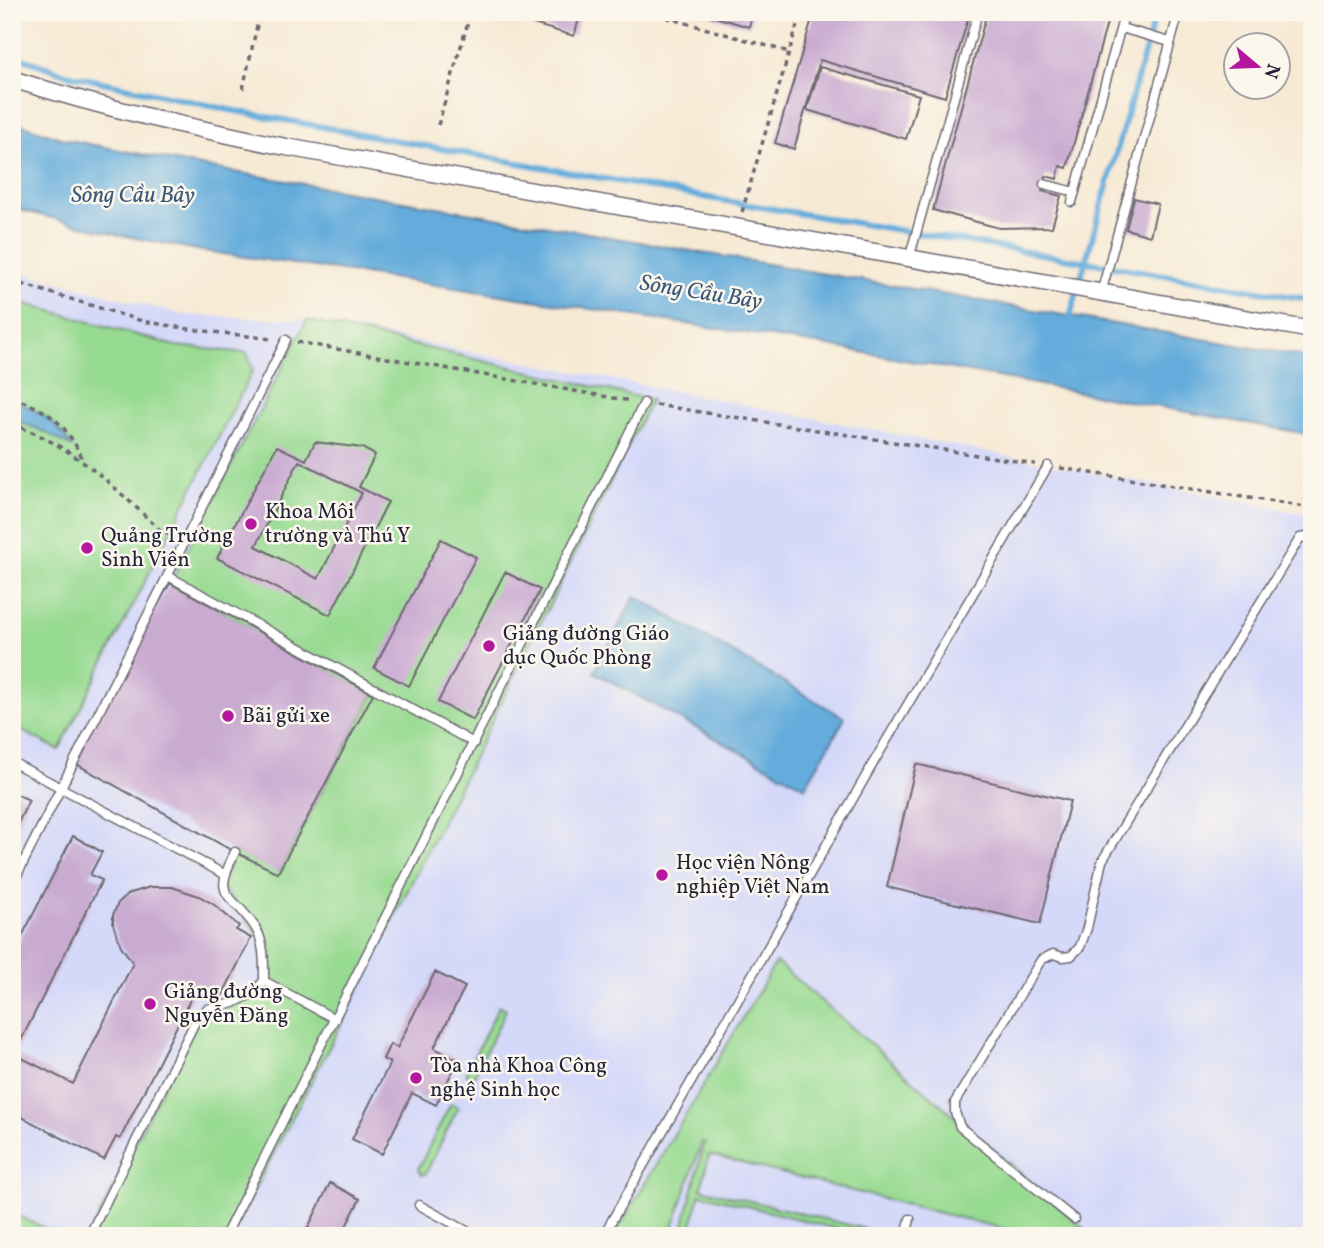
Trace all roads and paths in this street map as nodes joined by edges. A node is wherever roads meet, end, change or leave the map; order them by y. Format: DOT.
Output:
graph roads {
  1 [pos="260,12"];
  2 [pos="471,12"];
  3 [pos="647,12"];
  4 [pos="800,12"];
  5 [pos="978,12"];
  6 [pos="1125,12"];
  7 [pos="1179,12"];
  8 [pos="1121,28"];
  9 [pos="1170,42"];
  10 [pos="789,52"];
  11 [pos="12,79"];
  12 [pos="243,89"];
  13 [pos="439,125"];
  14 [pos="1044,184"];
  15 [pos="1075,192"];
  16 [pos="1072,202"];
  17 [pos="742,212"];
  18 [pos="911,253"];
  19 [pos="12,281"];
  20 [pos="1102,289"];
  21 [pos="1312,330"];
  22 [pos="286,340"];
  23 [pos="12,398"];
  24 [pos="644,403"];
  25 [pos="12,424"];
  26 [pos="84,462"];
  27 [pos="1048,466"];
  28 [pos="1312,508"];
  29 [pos="1312,536"];
  30 [pos="185,543"];
  31 [pos="168,576"];
  32 [pos="474,743"];
  33 [pos="12,762"];
  34 [pos="61,788"];
  35 [pos="235,852"];
  36 [pos="224,874"];
  37 [pos="12,885"];
  38 [pos="264,981"];
  39 [pos="335,1019"];
  40 [pos="419,1205"];
  41 [pos="910,1219"];
  42 [pos="1074,1219"];
  43 [pos="89,1236"];
  44 [pos="225,1236"];
  45 [pos="476,1236"];
  46 [pos="603,1236"];
  47 [pos="906,1236"];
  1 -- 12 [label="path"];
  2 -- 13 [label="path"];
  3 -- 10 [label="path"];
  4 -- 10 [label="path"];
  5 -- 18 [label="lane"];
  6 -- 8 [label="lane"];
  7 -- 9 [label="lane"];
  8 -- 9 [label="lane"];
  8 -- 15 [label="lane"];
  9 -- 20 [label="lane"];
  10 -- 17 [label="path"];
  11 -- 18 [label="street"];
  14 -- 15 [label="lane"];
  15 -- 16 [label="lane"];
  18 -- 20 [label="street"];
  19 -- 22 [label="path"];
  20 -- 21 [label="street"];
  22 -- 24 [label="path"];
  22 -- 30 [label="lane"];
  23 -- 26 [label="path"];
  24 -- 27 [label="path"];
  24 -- 32 [label="lane"];
  25 -- 26 [label="path"];
  26 -- 30 [label="path"];
  27 -- 28 [label="path"];
  27 -- 46 [label="lane"];
  29 -- 42 [label="lane"];
  30 -- 31 [label="lane"];
  31 -- 32 [label="lane"];
  31 -- 34 [label="lane"];
  32 -- 39 [label="lane"];
  33 -- 34 [label="lane"];
  34 -- 36 [label="lane"];
  34 -- 37 [label="lane"];
  35 -- 36 [label="lane"];
  36 -- 38 [label="lane"];
  38 -- 39 [label="lane"];
  38 -- 43 [label="lane"];
  39 -- 44 [label="lane"];
  40 -- 45 [label="lane"];
  41 -- 47 [label="lane"];
}
